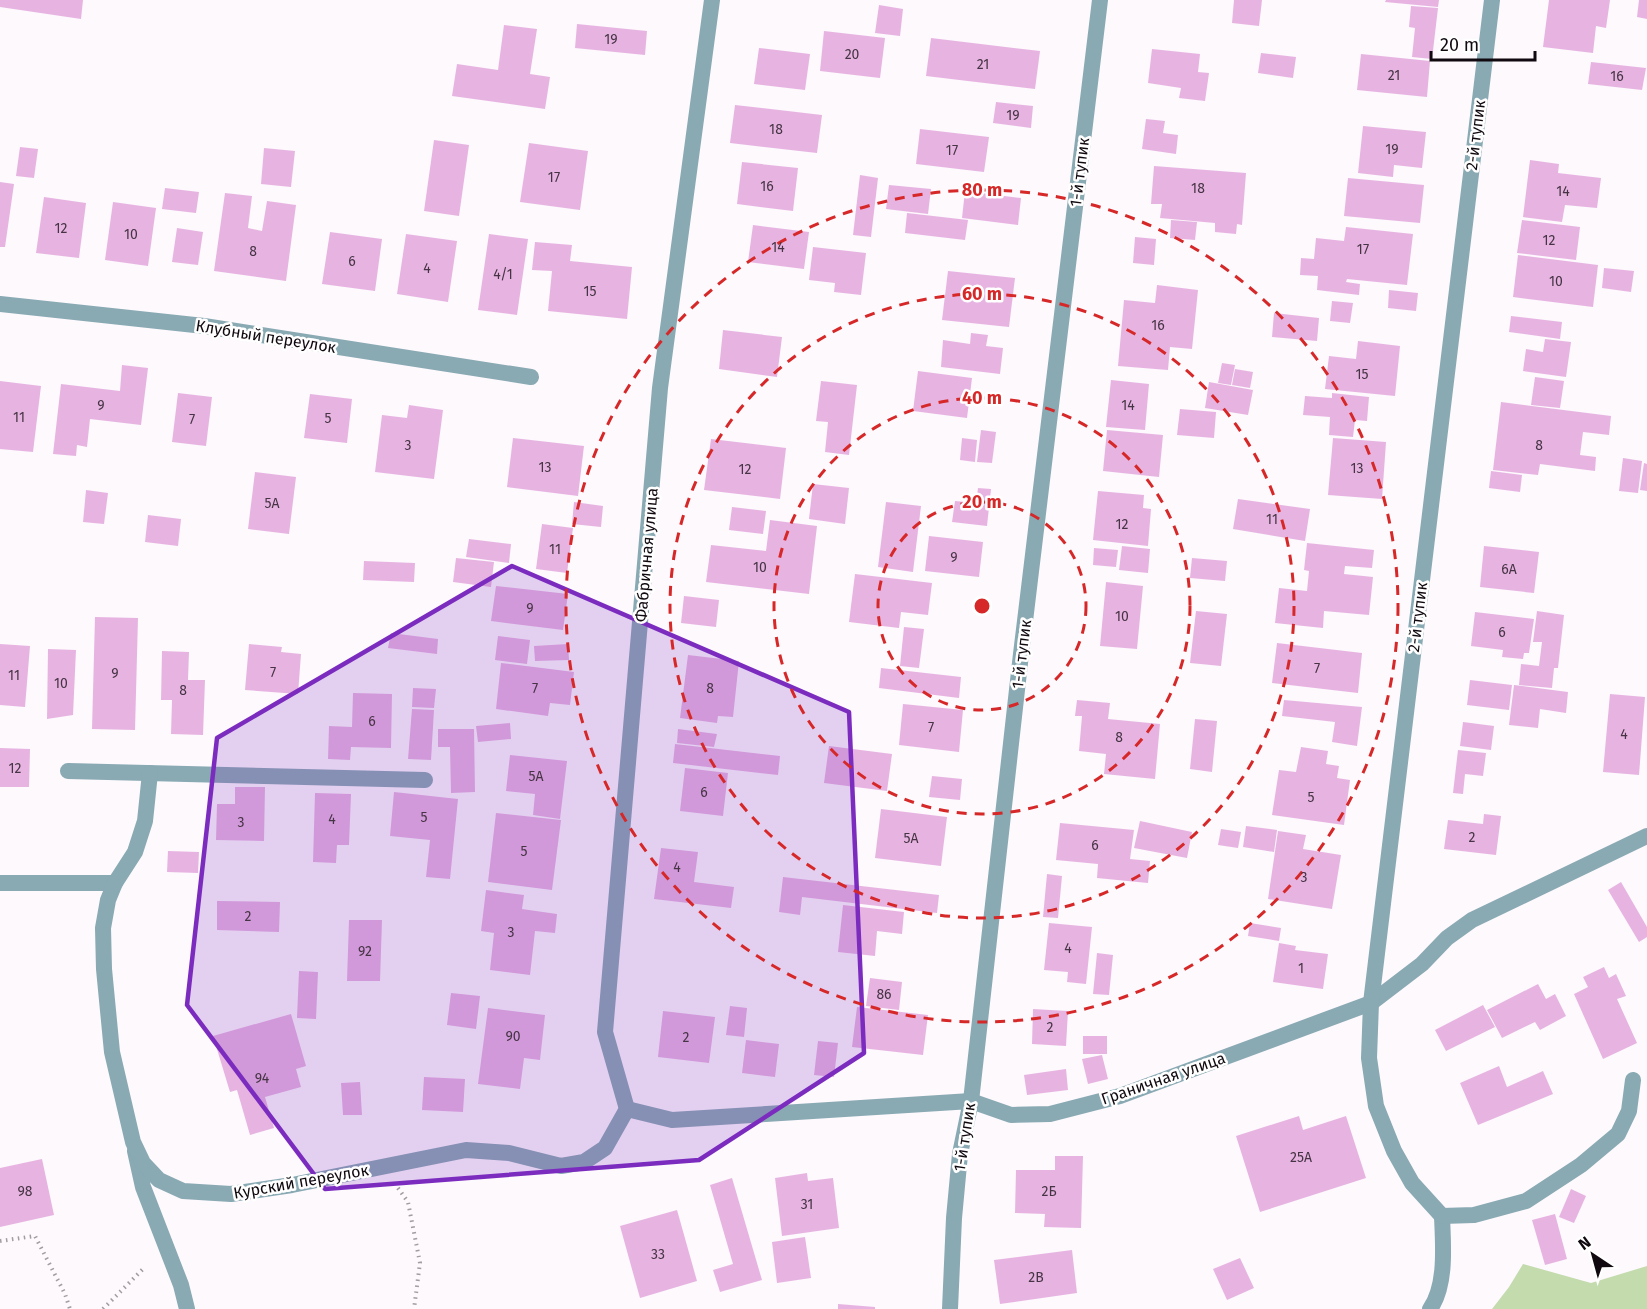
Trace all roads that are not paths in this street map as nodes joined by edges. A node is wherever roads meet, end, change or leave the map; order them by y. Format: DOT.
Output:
graph roads {
  1 [pos="712,0"];
  2 [pos="1100,0"];
  3 [pos="1492,0"];
  4 [pos="0,304"];
  5 [pos="531,377"];
  6 [pos="68,771"];
  7 [pos="150,773"];
  8 [pos="425,780"];
  9 [pos="1647,836"];
  10 [pos="0,883"];
  11 [pos="115,883"];
  12 [pos="1371,1003"];
  13 [pos="1633,1080"];
  14 [pos="971,1101"];
  15 [pos="627,1109"];
  16 [pos="133,1142"];
  17 [pos="1442,1216"];
  18 [pos="187,1309"];
  19 [pos="950,1309"];
  20 [pos="1430,1309"];
  1 -- 15 [label="street, Фабричная улица"];
  2 -- 14 [label="street, 1-й тупик"];
  3 -- 12 [label="street, 2-й тупик"];
  4 -- 5 [label="street, Клубный переулок"];
  6 -- 7 [label="street"];
  7 -- 8 [label="street"];
  7 -- 11 [label="street, Курский переулок"];
  9 -- 12 [label="street, Граничная улица"];
  10 -- 11 [label="street"];
  11 -- 16 [label="street, Курский переулок"];
  12 -- 14 [label="street, Граничная улица"];
  12 -- 17 [label="street, 2-й тупик"];
  13 -- 17 [label="street"];
  14 -- 15 [label="street, Граничная улица"];
  14 -- 19 [label="street, 1-й тупик"];
  15 -- 16 [label="street, Курский переулок"];
  16 -- 18 [label="street"];
  17 -- 20 [label="street"];
}
